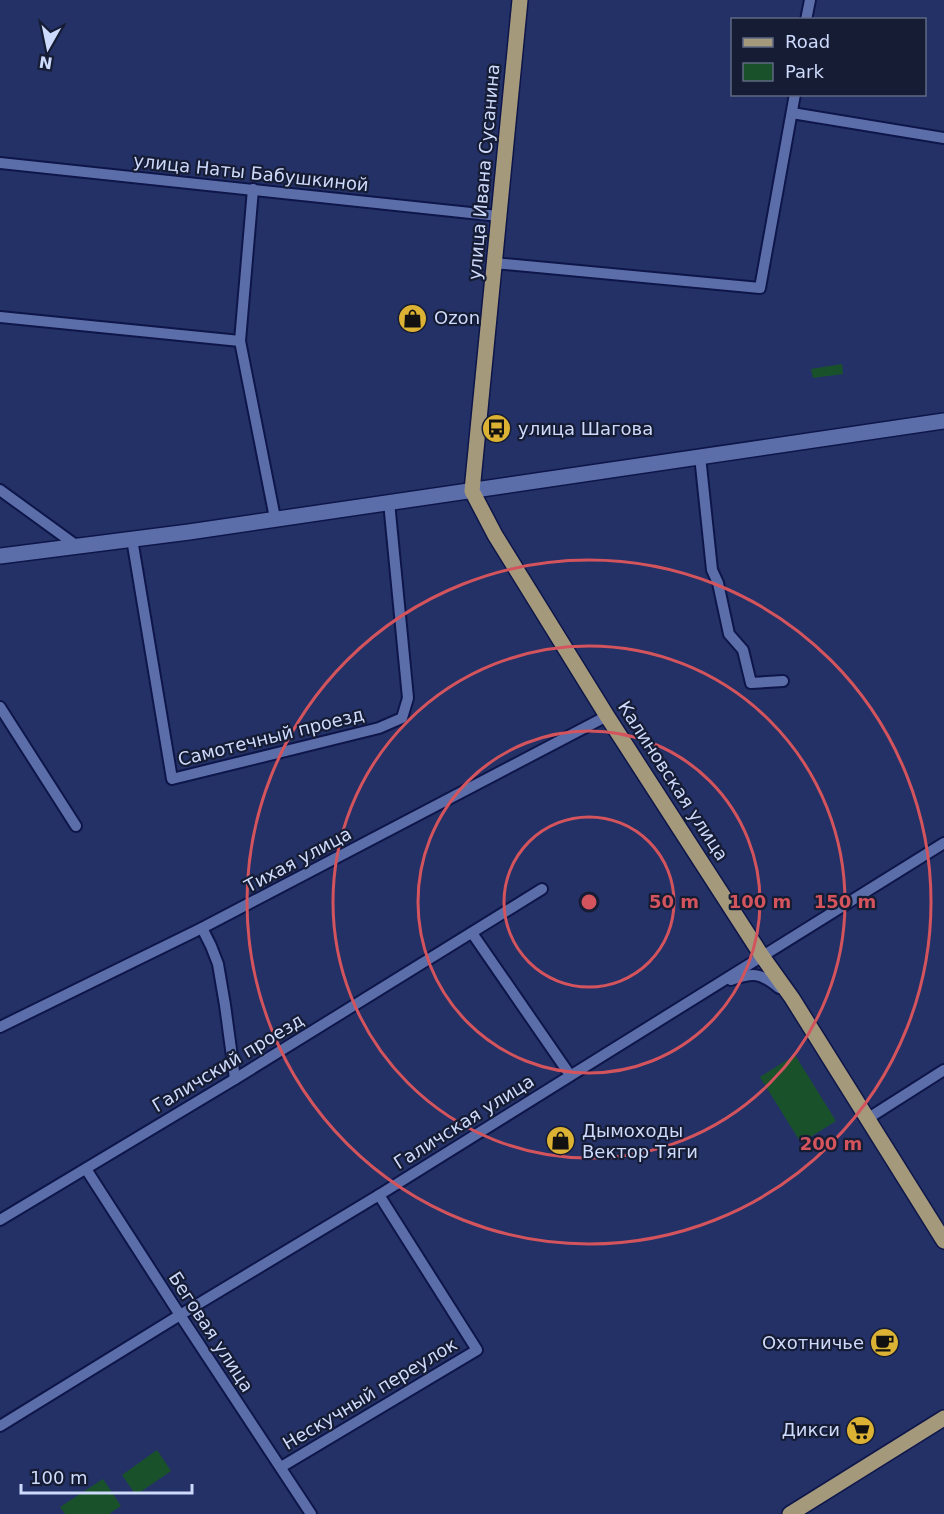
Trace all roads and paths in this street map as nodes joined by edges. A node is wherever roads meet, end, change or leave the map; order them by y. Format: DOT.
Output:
graph roads {
  1 [pos="520,0"];
  2 [pos="810,0"];
  3 [pos="806,18"];
  4 [pos="795,96"];
  5 [pos="792,113"];
  6 [pos="944,138"];
  7 [pos="0,163"];
  8 [pos="253,189"];
  9 [pos="499,216"];
  10 [pos="494,263"];
  11 [pos="0,317"];
  12 [pos="240,341"];
  13 [pos="944,421"];
  14 [pos="700,456"];
  15 [pos="0,490"];
  16 [pos="472,490"];
  17 [pos="389,502"];
  18 [pos="276,518"];
  19 [pos="132,539"];
  20 [pos="77,546"];
  21 [pos="0,556"];
  22 [pos="783,681"];
  23 [pos="0,707"];
  24 [pos="608,716"];
  25 [pos="76,826"];
  26 [pos="944,843"];
  27 [pos="542,889"];
  28 [pos="202,928"];
  29 [pos="472,933"];
  30 [pos="762,956"];
  31 [pos="714,987"];
  32 [pos="792,998"];
  33 [pos="0,1027"];
  34 [pos="944,1070"];
  35 [pos="570,1075"];
  36 [pos="235,1079"];
  37 [pos="867,1119"];
  38 [pos="86,1169"];
  39 [pos="379,1195"];
  40 [pos="0,1220"];
  41 [pos="944,1241"];
  42 [pos="180,1315"];
  43 [pos="944,1418"];
  44 [pos="0,1426"];
  45 [pos="281,1467"];
  46 [pos="311,1513"];
  47 [pos="790,1514"];
  1 -- 9 [label="main road, улица Ивана Сусанина"];
  2 -- 3 [label="street"];
  4 -- 5 [label="street"];
  5 -- 6 [label="street"];
  5 -- 10 [label="street"];
  7 -- 8 [label="street, улица Наты Бабушкиной"];
  8 -- 9 [label="street, улица Наты Бабушкиной"];
  8 -- 12 [label="street"];
  9 -- 10 [label="main road, улица Ивана Сусанина"];
  10 -- 16 [label="main road, улица Ивана Сусанина"];
  11 -- 12 [label="street"];
  12 -- 18 [label="street"];
  13 -- 14 [label="main road"];
  14 -- 16 [label="main road"];
  14 -- 22 [label="street"];
  15 -- 20 [label="street"];
  16 -- 17 [label="main road"];
  16 -- 24 [label="main road, Калиновская улица"];
  17 -- 18 [label="main road"];
  17 -- 19 [label="street, Самотечный проезд"];
  18 -- 19 [label="main road"];
  19 -- 20 [label="main road"];
  20 -- 21 [label="main road"];
  23 -- 25 [label="street"];
  24 -- 28 [label="street, Тихая улица"];
  24 -- 30 [label="main road, Калиновская улица"];
  26 -- 30 [label="street, Галичская улица"];
  27 -- 29 [label="street, Галичский проезд"];
  28 -- 33 [label="street, Тихая улица"];
  28 -- 36 [label="street"];
  29 -- 35 [label="street"];
  29 -- 36 [label="street, Галичский проезд"];
  30 -- 31 [label="street, Галичская улица"];
  30 -- 32 [label="main road, Калиновская улица"];
  31 -- 32 [label="street"];
  31 -- 35 [label="street, Галичская улица"];
  32 -- 37 [label="main road, Калиновская улица"];
  34 -- 37 [label="street"];
  35 -- 39 [label="street, Галичская улица"];
  36 -- 38 [label="street, Галичский проезд"];
  37 -- 41 [label="main road, Калиновская улица"];
  38 -- 40 [label="street, Галичский проезд"];
  38 -- 42 [label="street, Беговая улица"];
  39 -- 42 [label="street, Галичская улица"];
  39 -- 45 [label="street, Нескучный переулок"];
  42 -- 44 [label="street, Галичская улица"];
  42 -- 45 [label="street, Беговая улица"];
  43 -- 47 [label="main road"];
  45 -- 46 [label="street, Беговая улица"];
}
